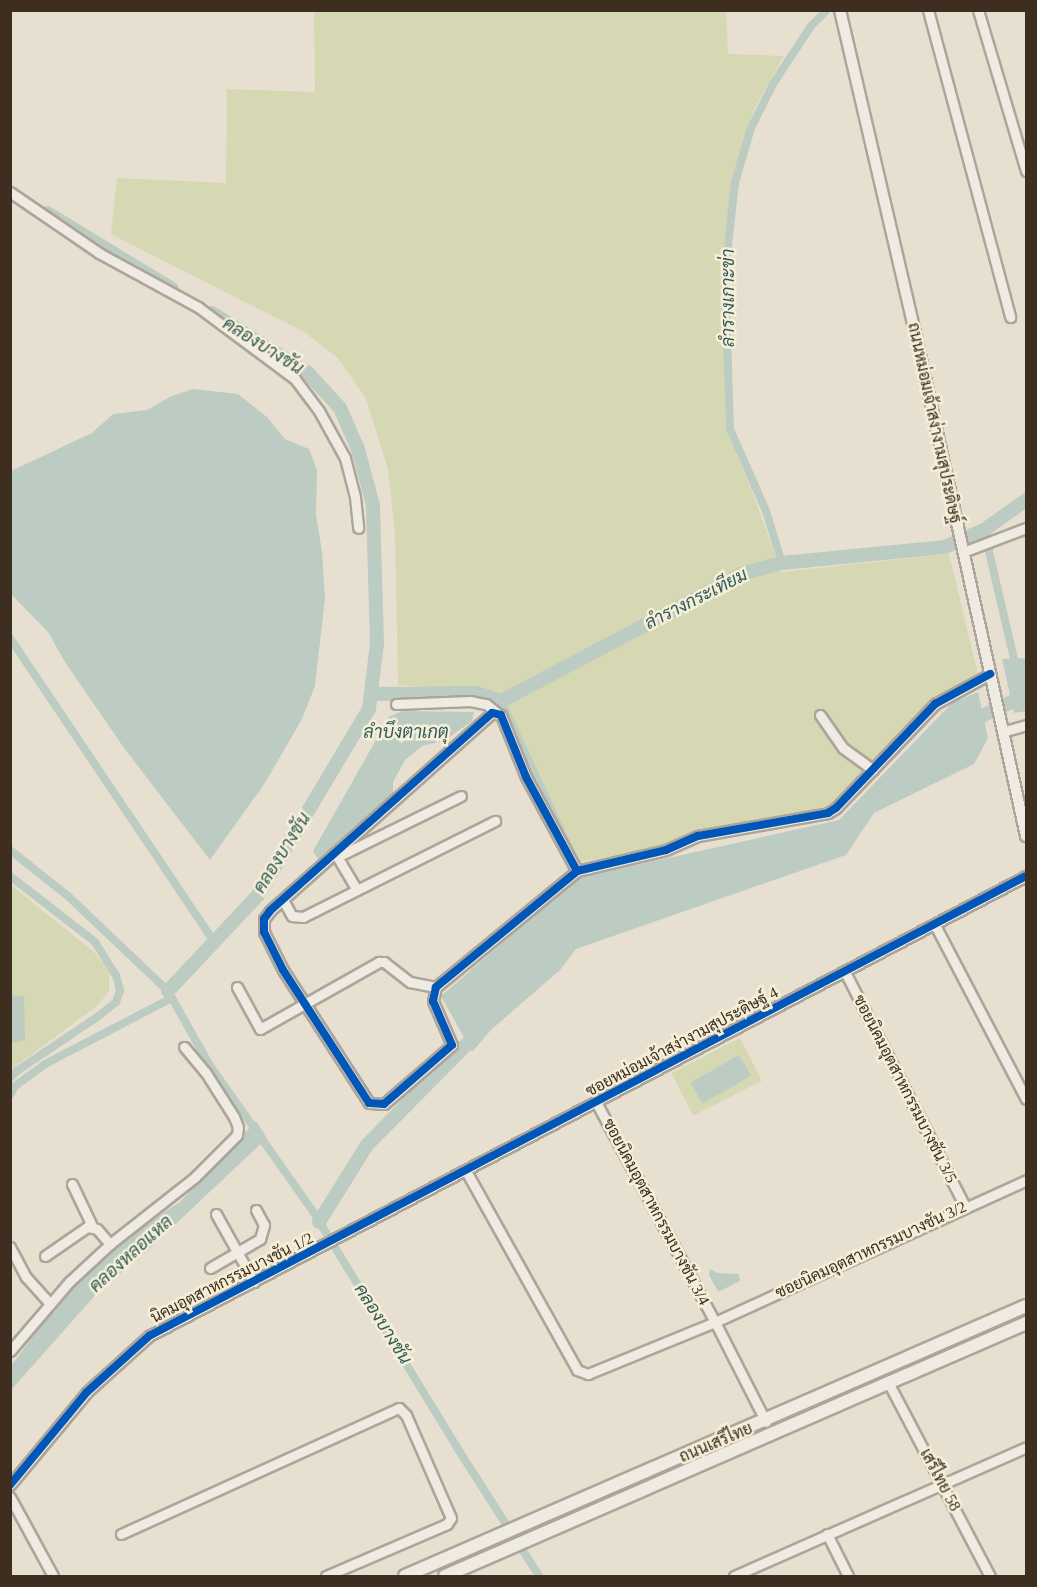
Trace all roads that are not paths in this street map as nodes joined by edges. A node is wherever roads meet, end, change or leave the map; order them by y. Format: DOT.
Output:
graph roads {
  1 [pos="840,10"];
  2 [pos="928,10"];
  3 [pos="978,10"];
  4 [pos="1026,171"];
  5 [pos="10,192"];
  6 [pos="1010,317"];
  7 [pos="358,528"];
  8 [pos="1026,528"];
  9 [pos="962,549"];
  10 [pos="991,679"];
  11 [pos="396,704"];
  12 [pos="496,712"];
  13 [pos="820,715"];
  14 [pos="1026,725"];
  15 [pos="1001,728"];
  16 [pos="873,770"];
  17 [pos="462,796"];
  18 [pos="495,821"];
  19 [pos="1026,836"];
  20 [pos="336,855"];
  21 [pos="577,871"];
  22 [pos="1026,876"];
  23 [pos="357,890"];
  24 [pos="283,900"];
  25 [pos="934,925"];
  26 [pos="845,972"];
  27 [pos="237,987"];
  28 [pos="436,987"];
  29 [pos="304,1002"];
  30 [pos="184,1047"];
  31 [pos="1026,1099"];
  32 [pos="596,1102"];
  33 [pos="466,1171"];
  34 [pos="1026,1180"];
  35 [pos="72,1184"];
  36 [pos="965,1206"];
  37 [pos="256,1210"];
  38 [pos="216,1214"];
  39 [pos="92,1226"];
  40 [pos="349,1232"];
  41 [pos="110,1244"];
  42 [pos="10,1247"];
  43 [pos="236,1253"];
  44 [pos="45,1256"];
  45 [pos="210,1268"];
  46 [pos="254,1282"];
  47 [pos="50,1304"];
  48 [pos="1026,1306"];
  49 [pos="716,1322"];
  50 [pos="1026,1323"];
  51 [pos="10,1351"];
  52 [pos="889,1384"];
  53 [pos="766,1422"];
  54 [pos="772,1434"];
  55 [pos="1026,1447"];
  56 [pos="942,1484"];
  57 [pos="10,1485"];
  58 [pos="10,1497"];
  59 [pos="121,1534"];
  60 [pos="827,1534"];
  61 [pos="53,1576"];
  62 [pos="326,1576"];
  63 [pos="405,1576"];
  64 [pos="445,1576"];
  65 [pos="734,1576"];
  66 [pos="848,1576"];
  67 [pos="990,1576"];
  1 -- 9 [label="street, ถนนหม่อมเจ้าสง่างามสุประดิษฐ์"];
  2 -- 6 [label="street"];
  3 -- 4 [label="street"];
  5 -- 7 [label="street"];
  8 -- 9 [label="street"];
  9 -- 10 [label="street, ถนนหม่อมเจ้าสง่างามสุประดิษฐ์"];
  10 -- 15 [label="street, ถนนหม่อมเจ้าสง่างามสุประดิษฐ์"];
  10 -- 16 [label="street"];
  11 -- 12 [label="street"];
  12 -- 20 [label="street"];
  12 -- 21 [label="street"];
  13 -- 16 [label="street"];
  14 -- 15 [label="street"];
  15 -- 19 [label="street, ถนนหม่อมเจ้าสง่างามสุประดิษฐ์"];
  16 -- 21 [label="street"];
  17 -- 20 [label="street"];
  18 -- 23 [label="street"];
  20 -- 23 [label="street"];
  20 -- 24 [label="street"];
  21 -- 28 [label="street"];
  22 -- 25 [label="street, ซอยหม่อมเจ้าสง่างามสุประดิษฐ์ 4"];
  23 -- 24 [label="street"];
  24 -- 29 [label="street"];
  25 -- 26 [label="street, ซอยหม่อมเจ้าสง่างามสุประดิษฐ์ 4"];
  25 -- 31 [label="street"];
  26 -- 32 [label="street, ซอยหม่อมเจ้าสง่างามสุประดิษฐ์ 4"];
  26 -- 36 [label="street, ซอยนิคมอุตสาหกรรมบางชัน 3/5"];
  27 -- 29 [label="street"];
  28 -- 29 [label="street"];
  28 -- 29 [label="street"];
  30 -- 41 [label="street"];
  32 -- 33 [label="street, ซอยหม่อมเจ้าสง่างามสุประดิษฐ์ 4"];
  32 -- 49 [label="street, ซอยนิคมอุตสาหกรรมบางชัน 3/4"];
  33 -- 40 [label="street, ซอยหม่อมเจ้าสง่างามสุประดิษฐ์ 4"];
  33 -- 49 [label="street, ซอยนิคมอุตสาหกรรมบางชัน 3/2"];
  34 -- 36 [label="street, ซอยนิคมอุตสาหกรรมบางชัน 3/2"];
  35 -- 39 [label="street"];
  36 -- 49 [label="street, ซอยนิคมอุตสาหกรรมบางชัน 3/2"];
  37 -- 43 [label="street"];
  38 -- 43 [label="street"];
  39 -- 41 [label="street"];
  39 -- 44 [label="street"];
  40 -- 46 [label="street, นิคมอุตสาหกรรมบางชัน 1/2"];
  41 -- 47 [label="street"];
  42 -- 47 [label="street"];
  43 -- 45 [label="street"];
  43 -- 46 [label="street"];
  46 -- 57 [label="street, นิคมอุตสาหกรรมบางชัน 1/2"];
  47 -- 51 [label="street"];
  48 -- 53 [label="main road, ถนนเสรีไทย"];
  49 -- 53 [label="street, ซอยนิคมอุตสาหกรรมบางชัน 3/4"];
  50 -- 52 [label="main road, ถนนเสรีไทย"];
  52 -- 54 [label="main road, ถนนเสรีไทย"];
  52 -- 56 [label="street, เสรีไทย 58"];
  53 -- 54 [label="main road"];
  53 -- 63 [label="main road, ถนนเสรีไทย"];
  54 -- 64 [label="main road, ถนนเสรีไทย"];
  55 -- 56 [label="street"];
  56 -- 60 [label="street"];
  56 -- 67 [label="street, เสรีไทย 58"];
  58 -- 61 [label="street"];
  59 -- 62 [label="street"];
  60 -- 65 [label="street"];
  60 -- 66 [label="street"];
}
